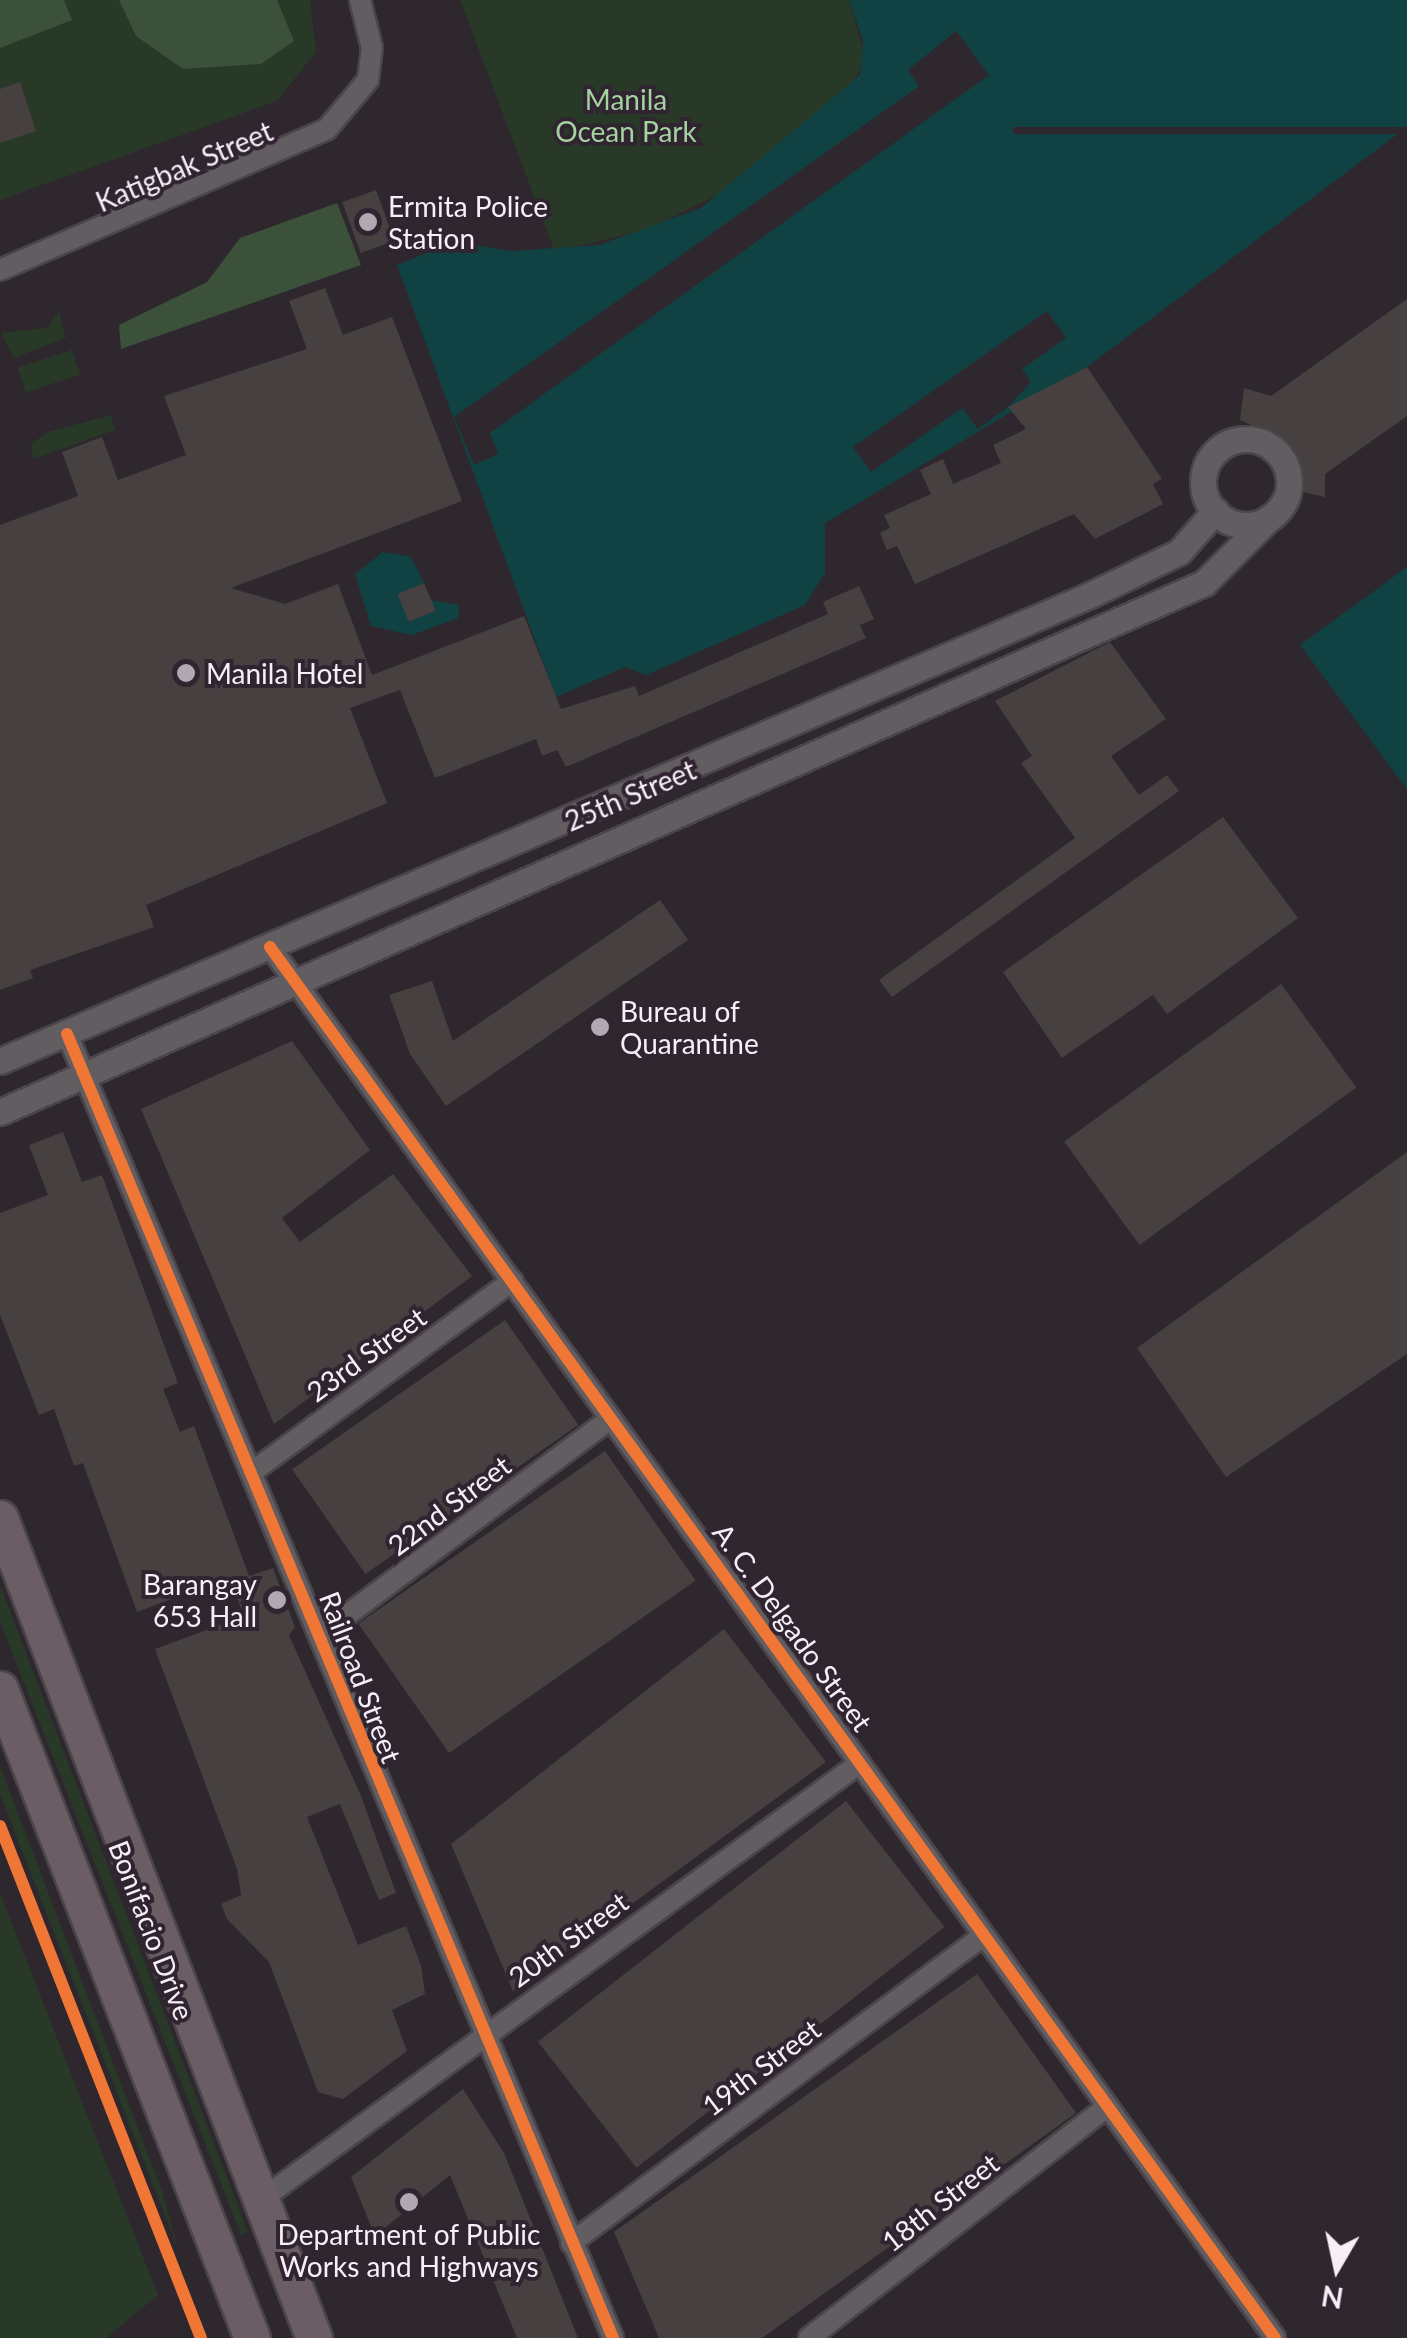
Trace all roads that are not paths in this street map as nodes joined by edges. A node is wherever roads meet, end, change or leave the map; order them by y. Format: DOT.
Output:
graph roads {
  1 [pos="360,0"];
  2 [pos="0,270"];
  3 [pos="1214,511"];
  4 [pos="1270,518"];
  5 [pos="546,823"];
  6 [pos="562,858"];
  7 [pos="270,946"];
  8 [pos="295,982"];
  9 [pos="67,1034"];
  10 [pos="0,1061"];
  11 [pos="84,1076"];
  12 [pos="0,1112"];
  13 [pos="512,1281"];
  14 [pos="611,1418"];
  15 [pos="252,1472"];
  16 [pos="0,1518"];
  17 [pos="319,1636"];
  18 [pos="0,1689"];
  19 [pos="860,1763"];
  20 [pos="984,1934"];
  21 [pos="481,2036"];
  22 [pos="1104,2110"];
  23 [pos="262,2199"];
  24 [pos="571,2244"];
  25 [pos="252,2338"];
  26 [pos="314,2338"];
  27 [pos="613,2338"];
  28 [pos="809,2338"];
  29 [pos="1274,2338"];
  1 -- 2 [label="street, Katigbak Street"];
  3 -- 4 [label="street"];
  3 -- 4 [label="street, 25th Street"];
  3 -- 5 [label="street, 25th Street"];
  4 -- 6 [label="street, 25th Street"];
  5 -- 6 [label="street"];
  5 -- 7 [label="street, 25th Street"];
  6 -- 8 [label="street, 25th Street"];
  7 -- 8 [label="street, A. C. Delgado Street"];
  7 -- 9 [label="street, 25th Street"];
  8 -- 11 [label="street, 25th Street"];
  8 -- 13 [label="street, A. C. Delgado Street"];
  9 -- 10 [label="street, 25th Street"];
  9 -- 11 [label="street, Railroad Street"];
  11 -- 12 [label="street, 25th Street"];
  11 -- 15 [label="street, Railroad Street"];
  13 -- 14 [label="street, A. C. Delgado Street"];
  13 -- 15 [label="street, 23rd Street"];
  14 -- 17 [label="street, 22nd Street"];
  14 -- 19 [label="street, A. C. Delgado Street"];
  15 -- 17 [label="street, Railroad Street"];
  16 -- 23 [label="highway, Bonifacio Drive"];
  17 -- 21 [label="street, Railroad Street"];
  18 -- 25 [label="highway, Bonifacio Drive"];
  19 -- 20 [label="street, A. C. Delgado Street"];
  19 -- 21 [label="street, 20th Street"];
  20 -- 22 [label="street, A. C. Delgado Street"];
  20 -- 24 [label="street, 19th Street"];
  21 -- 23 [label="street, 20th Street"];
  21 -- 24 [label="street, Railroad Street"];
  22 -- 28 [label="street, 18th Street"];
  22 -- 29 [label="street, A. C. Delgado Street"];
  23 -- 26 [label="highway, Bonifacio Drive"];
  24 -- 27 [label="street, Railroad Street"];
}
